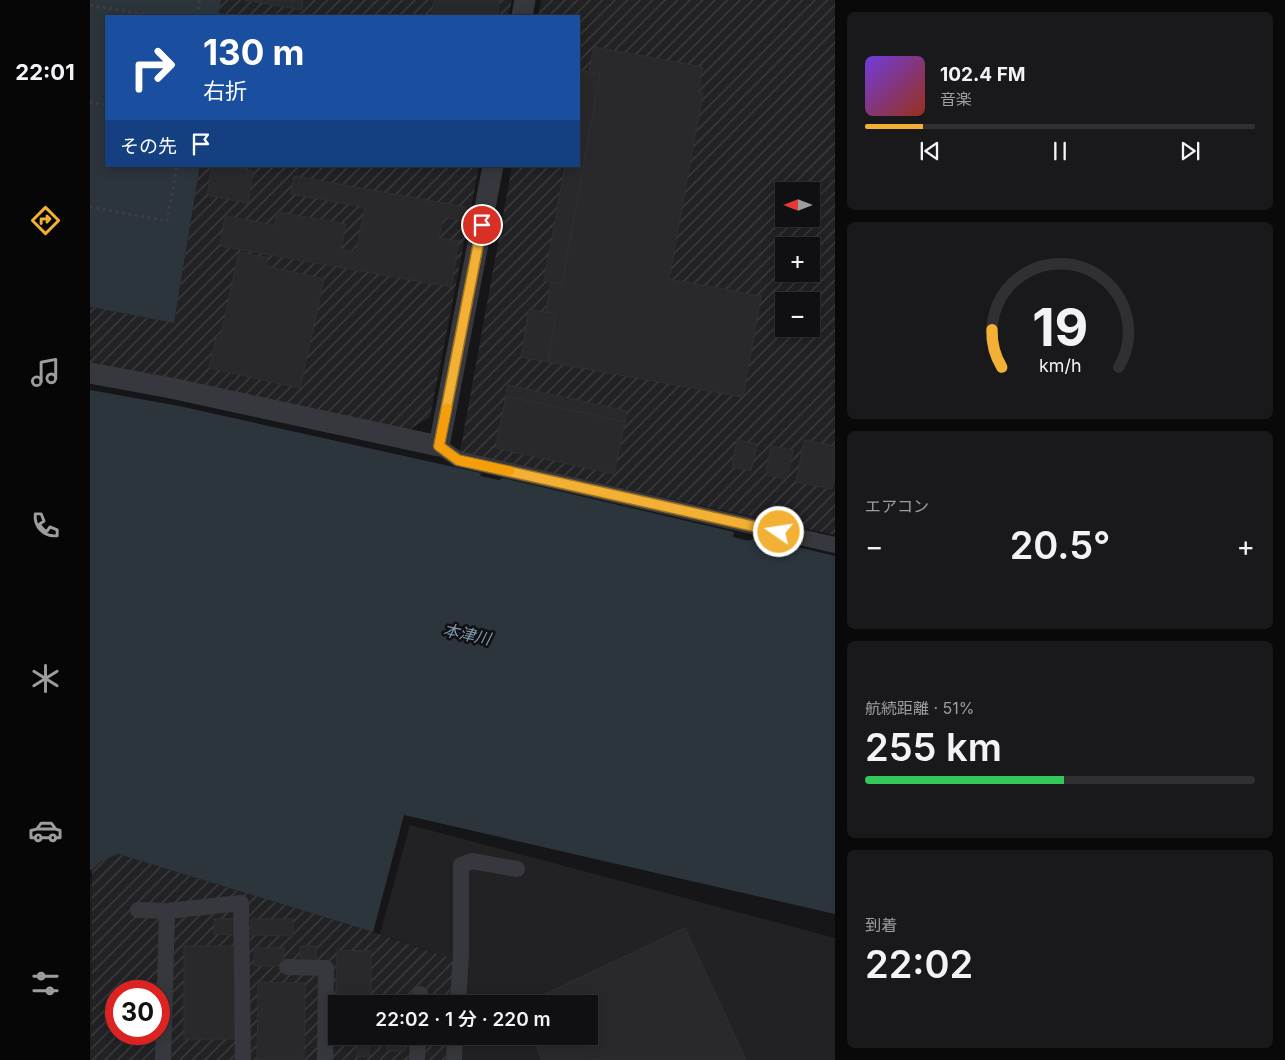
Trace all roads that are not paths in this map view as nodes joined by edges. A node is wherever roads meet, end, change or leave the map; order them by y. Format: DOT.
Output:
graph roads {
  1 [pos="525,0"];
  2 [pos="522,15"];
  3 [pos="493,167"];
  4 [pos="90,373"];
  5 [pos="439,446"];
  6 [pos="835,545"];
  7 [pos="516,869"];
  8 [pos="138,910"];
  9 [pos="168,911"];
  10 [pos="287,967"];
  11 [pos="459,995"];
  12 [pos="418,1045"];
  13 [pos="455,1045"];
  14 [pos="163,1060"];
  15 [pos="243,1060"];
  16 [pos="324,1060"];
  17 [pos="417,1060"];
  18 [pos="454,1060"];
  1 -- 2 [label="street"];
  3 -- 5 [label="street"];
  4 -- 5 [label="street"];
  5 -- 6 [label="street"];
  7 -- 11 [label="street"];
  8 -- 9 [label="street"];
  9 -- 14 [label="street"];
  9 -- 15 [label="street"];
  10 -- 16 [label="street"];
  12 -- 17 [label="street"];
  13 -- 18 [label="street"];
}
